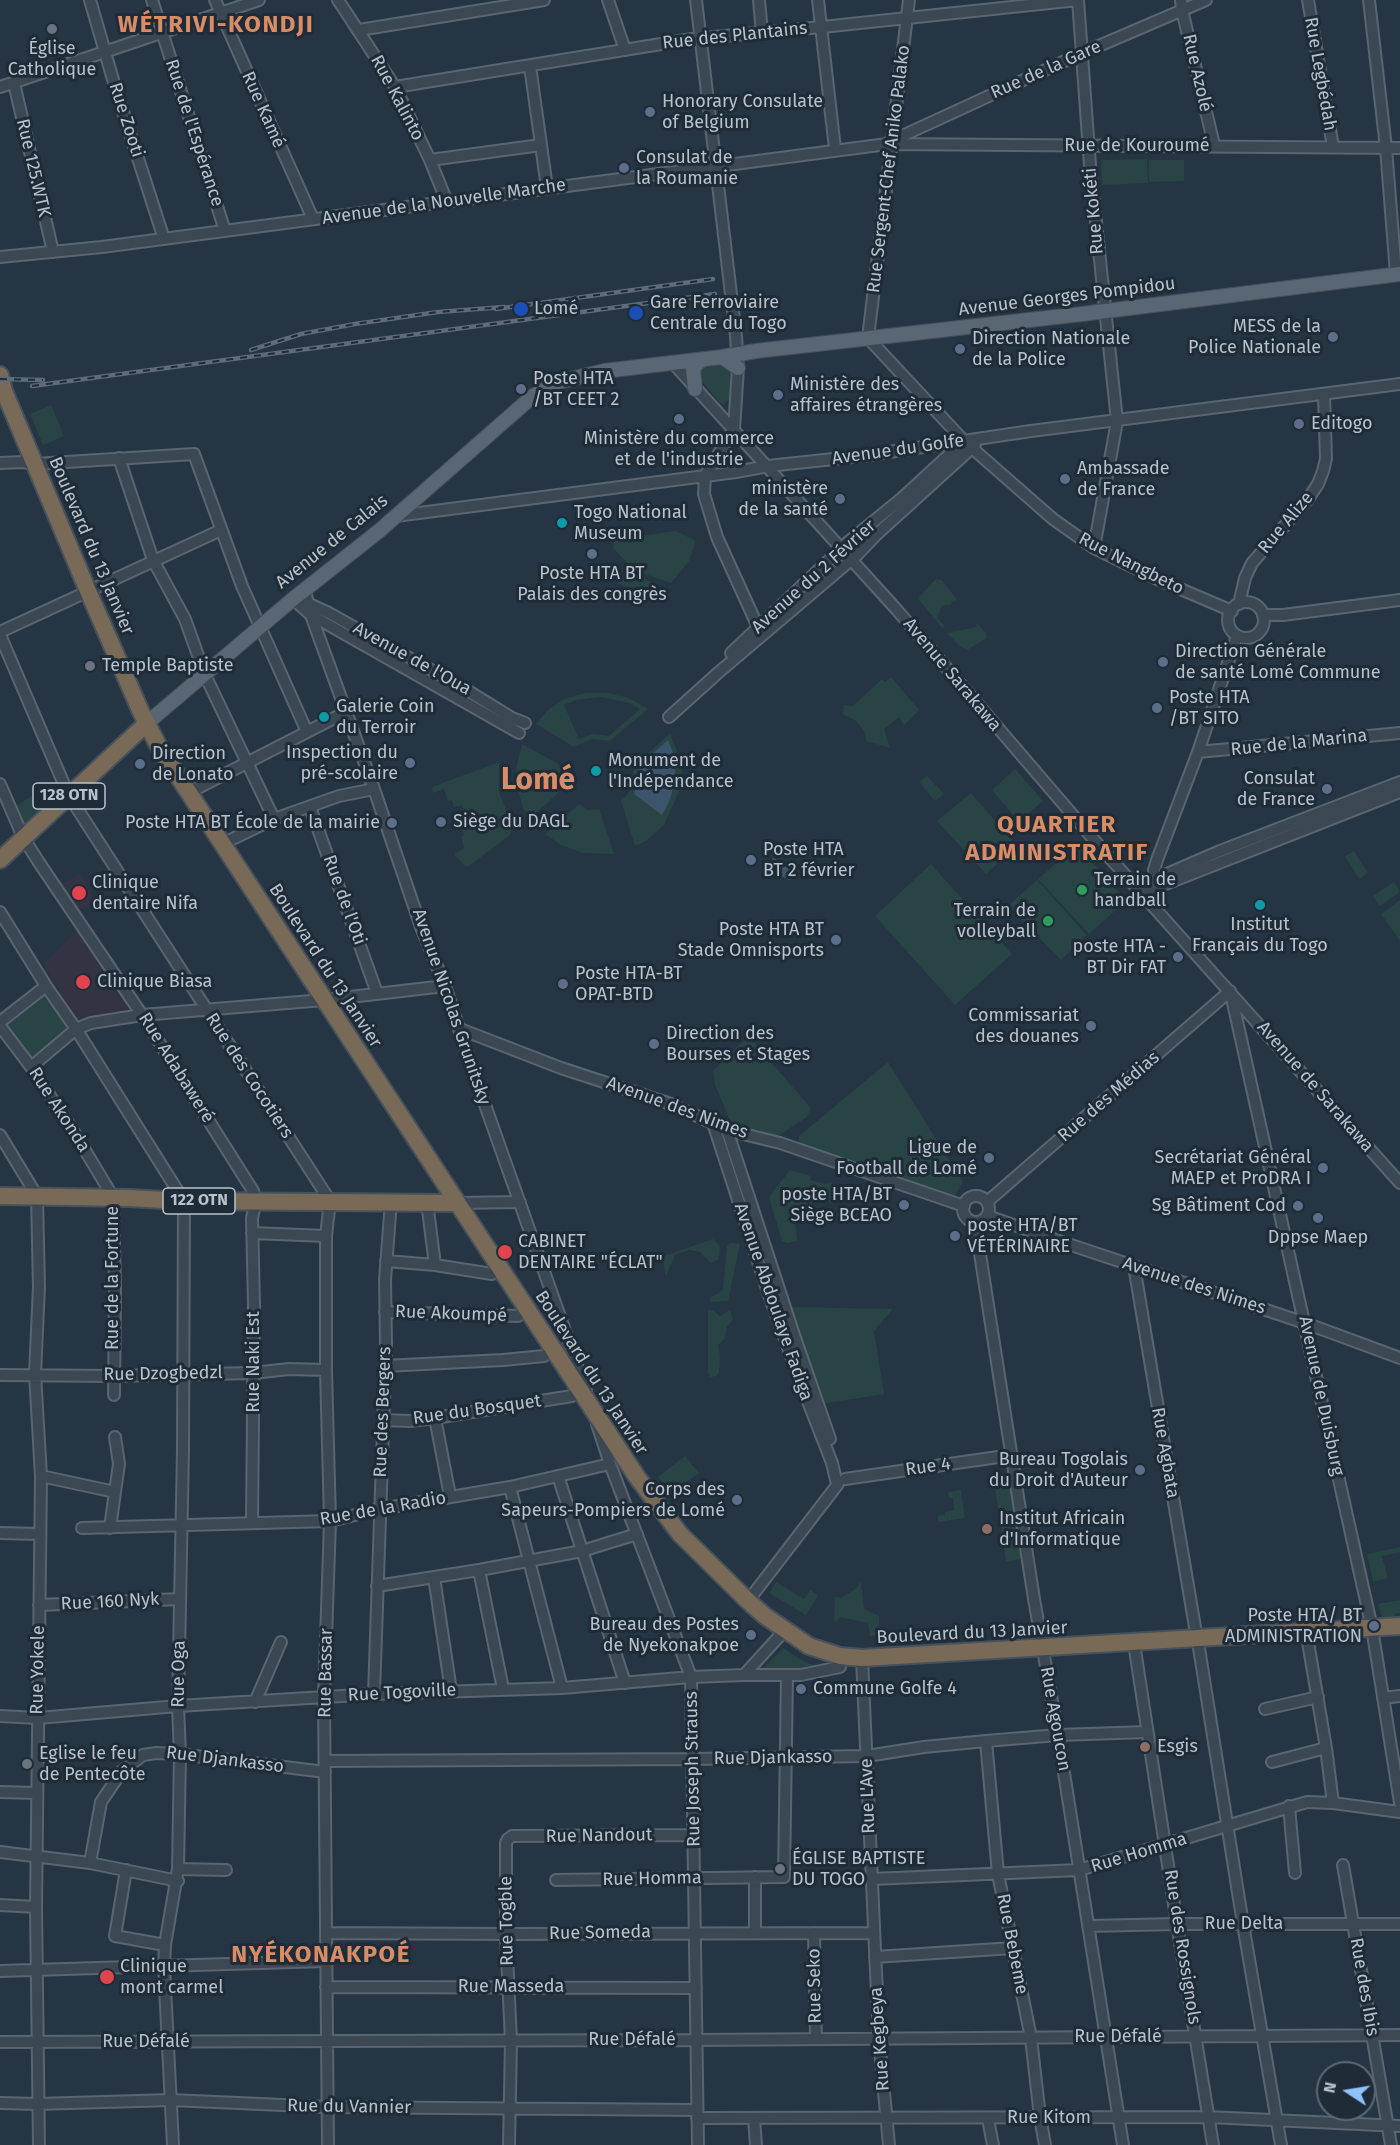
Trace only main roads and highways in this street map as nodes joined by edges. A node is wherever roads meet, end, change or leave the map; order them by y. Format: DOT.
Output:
graph roads {
  1 [pos="1398,274"];
  2 [pos="737,353"];
  3 [pos="722,357"];
  4 [pos="704,359"];
  5 [pos="738,368"];
  6 [pos="0,375"];
  7 [pos="695,389"];
  8 [pos="0,408"];
  9 [pos="29,463"];
  10 [pos="142,729"];
  11 [pos="0,860"];
  12 [pos="319,1000"];
  13 [pos="0,1196"];
  14 [pos="452,1203"];
  15 [pos="1400,1626"];
  16 [pos="781,1633"];
  17 [pos="1373,1633"];
  18 [pos="1400,1636"];
  19 [pos="1198,1643"];
  20 [pos="862,1664"];
  1 -- 2 [label="main road, Avenue Georges Pompidou"];
  2 -- 3 [label="main road, Avenue de Calais"];
  3 -- 4 [label="main road, Avenue de Calais"];
  3 -- 5 [label="main road"];
  4 -- 7 [label="main road"];
  4 -- 10 [label="main road, Avenue de Calais / 128 OTN"];
  6 -- 9 [label="highway, Boulevard du 13 Janvier"];
  8 -- 9 [label="highway, Boulevard du 13 Janvier"];
  9 -- 10 [label="highway, Boulevard du 13 Janvier"];
  10 -- 11 [label="highway, Avenue de Calais / 128 OTN"];
  10 -- 12 [label="highway, Boulevard du 13 Janvier"];
  10 -- 12 [label="highway, Boulevard du 13 Janvier"];
  12 -- 14 [label="highway, Boulevard du 13 Janvier"];
  13 -- 14 [label="highway, 122 OTN"];
  14 -- 16 [label="highway, Boulevard du 13 Janvier"];
  14 -- 16 [label="highway, Boulevard du 13 Janvier"];
  15 -- 17 [label="highway, Boulevard du 13 Janvier"];
  16 -- 20 [label="highway, Boulevard du 13 Janvier"];
  16 -- 20 [label="highway, Boulevard du 13 Janvier"];
  17 -- 18 [label="highway, Boulevard du 13 Janvier"];
  17 -- 19 [label="highway, Boulevard du 13 Janvier"];
  17 -- 19 [label="highway, Boulevard du 13 Janvier"];
  19 -- 20 [label="highway, Boulevard du 13 Janvier"];
}
